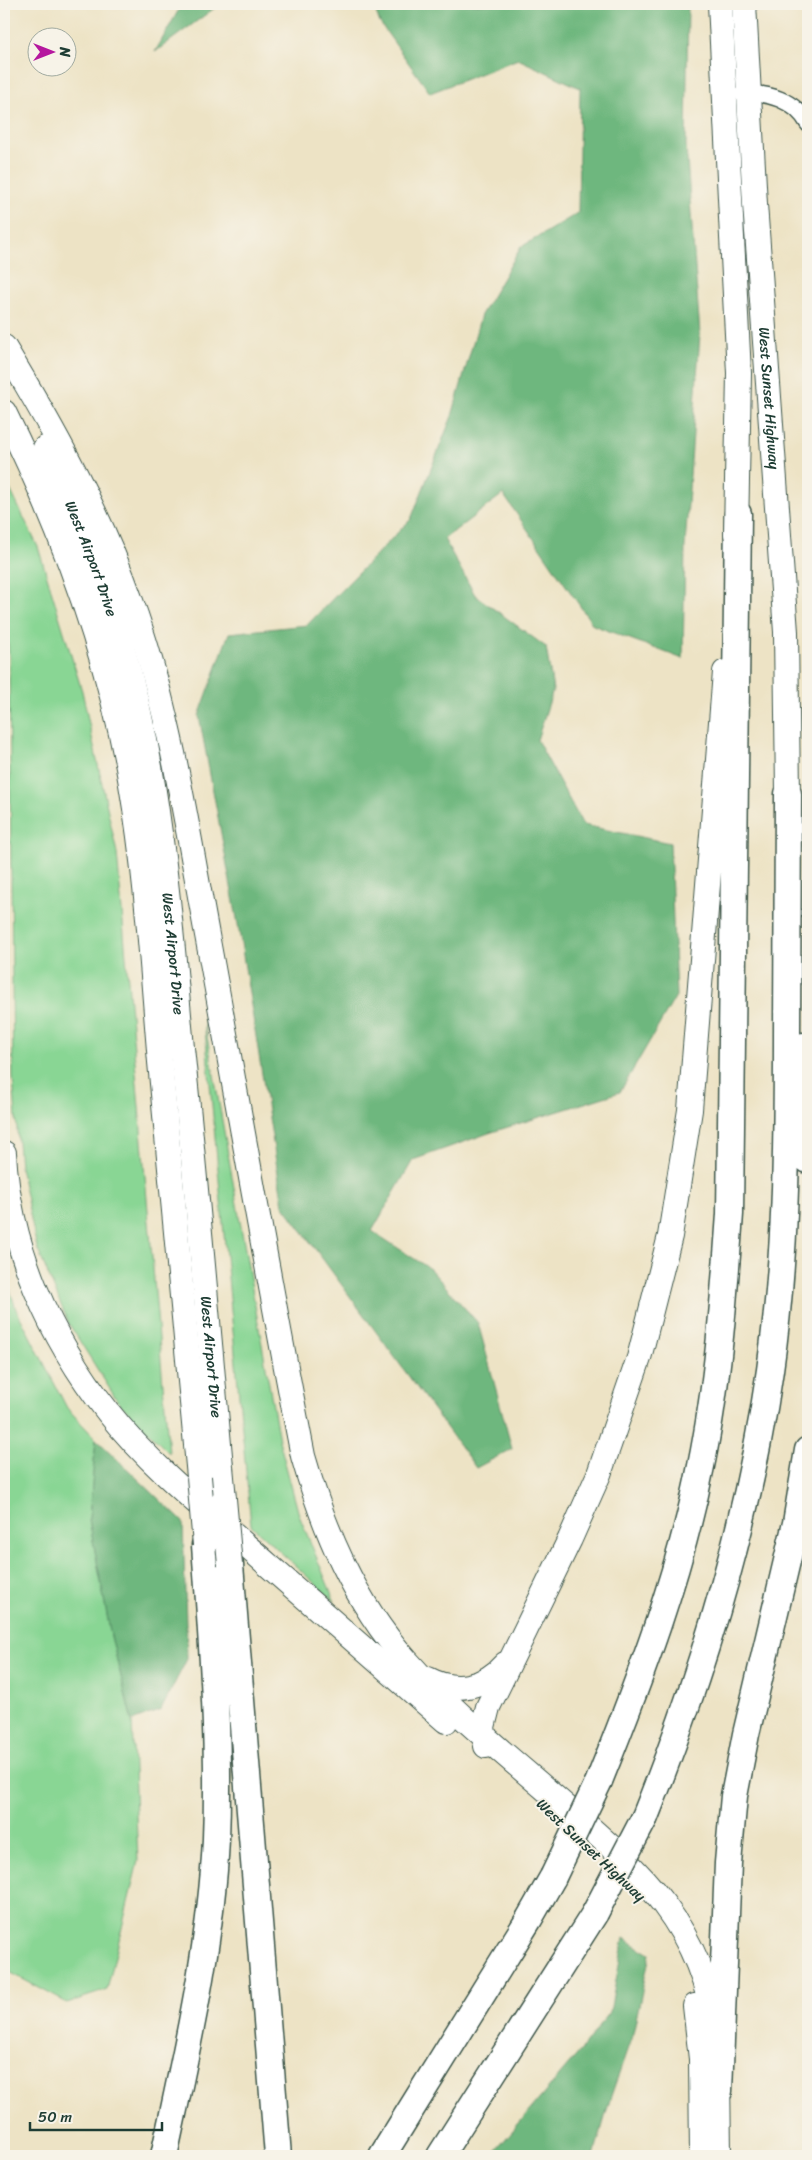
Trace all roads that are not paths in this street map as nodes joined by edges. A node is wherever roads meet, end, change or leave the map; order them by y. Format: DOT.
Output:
graph roads {
  1 [pos="720,4"];
  2 [pos="744,4"];
  3 [pos="748,93"];
  4 [pos="724,94"];
  5 [pos="808,124"];
  6 [pos="4,347"];
  7 [pos="4,368"];
  8 [pos="4,412"];
  9 [pos="738,514"];
  10 [pos="788,794"];
  11 [pos="4,1153"];
  12 [pos="808,1160"];
  13 [pos="808,1450"];
  14 [pos="205,1545"];
  15 [pos="230,1565"];
  16 [pos="516,1648"];
  17 [pos="420,1674"];
  18 [pos="484,1735"];
  19 [pos="494,1762"];
  20 [pos="719,2090"];
  21 [pos="164,2156"];
  22 [pos="278,2156"];
  23 [pos="382,2156"];
  24 [pos="440,2156"];
  25 [pos="702,2156"];
  26 [pos="719,2156"];
  1 -- 4 [label="main road, West Sunset Highway"];
  2 -- 3 [label="main road, West Sunset Highway"];
  3 -- 4 [label="street"];
  3 -- 5 [label="street"];
  3 -- 10 [label="main road, West Sunset Highway"];
  4 -- 9 [label="main road, West Sunset Highway"];
  6 -- 17 [label="main road"];
  7 -- 15 [label="main road, West Airport Drive, bridge"];
  8 -- 14 [label="main road, West Airport Drive, bridge"];
  9 -- 16 [label="main road, West Sunset Highway"];
  9 -- 23 [label="highway, bridge"];
  10 -- 12 [label="highway"];
  10 -- 24 [label="highway, bridge"];
  11 -- 19 [label="main road, West Sunset Highway"];
  13 -- 20 [label="highway"];
  14 -- 21 [label="highway"];
  15 -- 22 [label="highway"];
  16 -- 17 [label="main road"];
  16 -- 18 [label="main road"];
  17 -- 18 [label="main road"];
  18 -- 19 [label="main road"];
  18 -- 20 [label="main road"];
  19 -- 25 [label="main road, West Sunset Highway"];
  20 -- 26 [label="main road"];
}
